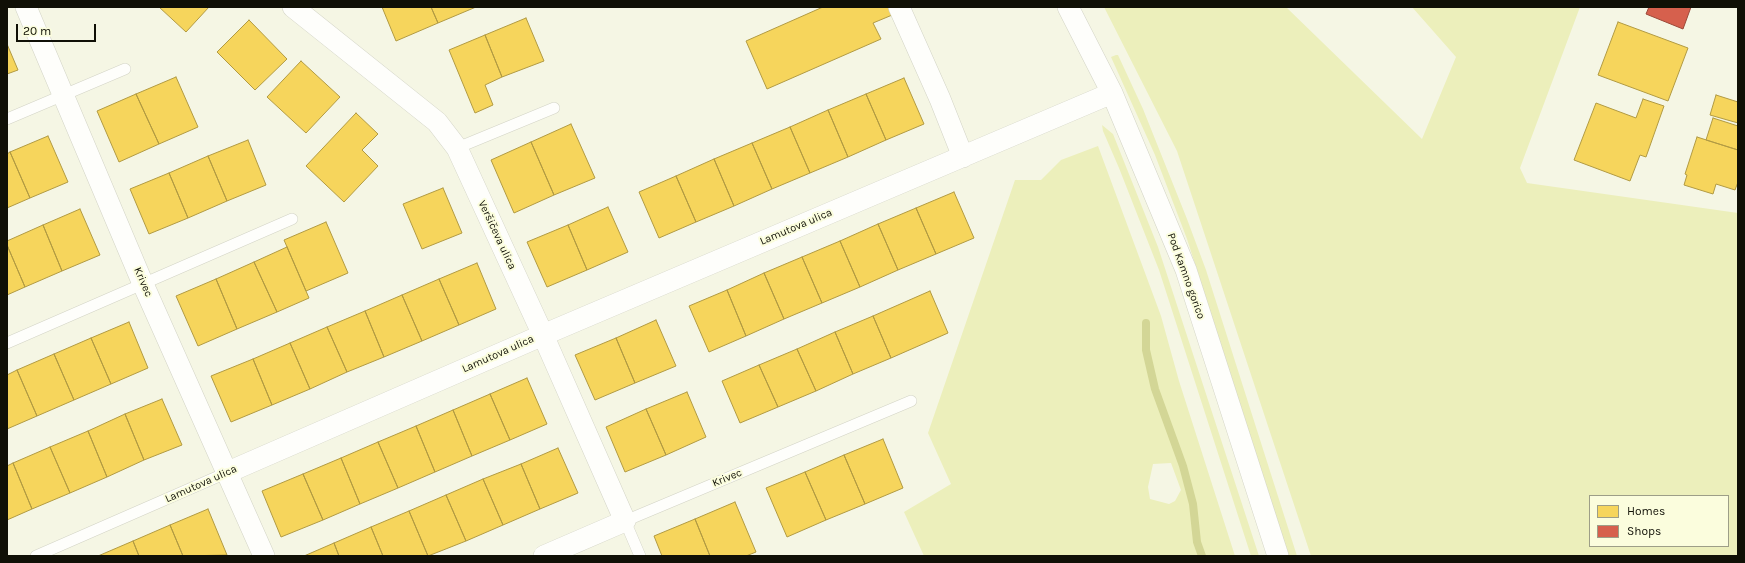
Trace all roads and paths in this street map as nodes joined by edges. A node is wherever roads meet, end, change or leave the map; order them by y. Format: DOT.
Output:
graph roads {
  1 [pos="26,7"];
  2 [pos="293,7"];
  3 [pos="899,7"];
  4 [pos="1068,7"];
  5 [pos="125,69"];
  6 [pos="1112,93"];
  7 [pos="63,95"];
  8 [pos="554,108"];
  9 [pos="7,119"];
  10 [pos="457,148"];
  11 [pos="963,157"];
  12 [pos="292,219"];
  13 [pos="144,284"];
  14 [pos="543,335"];
  15 [pos="7,344"];
  16 [pos="911,401"];
  17 [pos="226,473"];
  18 [pos="625,521"];
  19 [pos="36,556"];
  20 [pos="264,556"];
  21 [pos="544,556"];
  22 [pos="640,556"];
  23 [pos="1278,556"];
  1 -- 7 [label="street, Krivec"];
  2 -- 10 [label="street, Veršičeva ulica"];
  3 -- 11 [label="street"];
  4 -- 6 [label="street, Pod Kamno gorico"];
  5 -- 7 [label="lane"];
  6 -- 11 [label="street, Lamutova ulica"];
  6 -- 23 [label="street, Pod Kamno gorico"];
  7 -- 9 [label="lane"];
  7 -- 13 [label="street, Krivec"];
  8 -- 10 [label="lane"];
  10 -- 14 [label="street, Veršičeva ulica"];
  11 -- 14 [label="street, Lamutova ulica"];
  12 -- 13 [label="lane"];
  13 -- 15 [label="lane"];
  13 -- 17 [label="street, Krivec"];
  14 -- 17 [label="street, Lamutova ulica"];
  14 -- 18 [label="street, Veršičeva ulica"];
  16 -- 18 [label="lane, Krivec"];
  17 -- 19 [label="lane, Lamutova ulica"];
  17 -- 20 [label="street, Krivec"];
  18 -- 21 [label="street, Krivec"];
  18 -- 22 [label="lane"];
}
